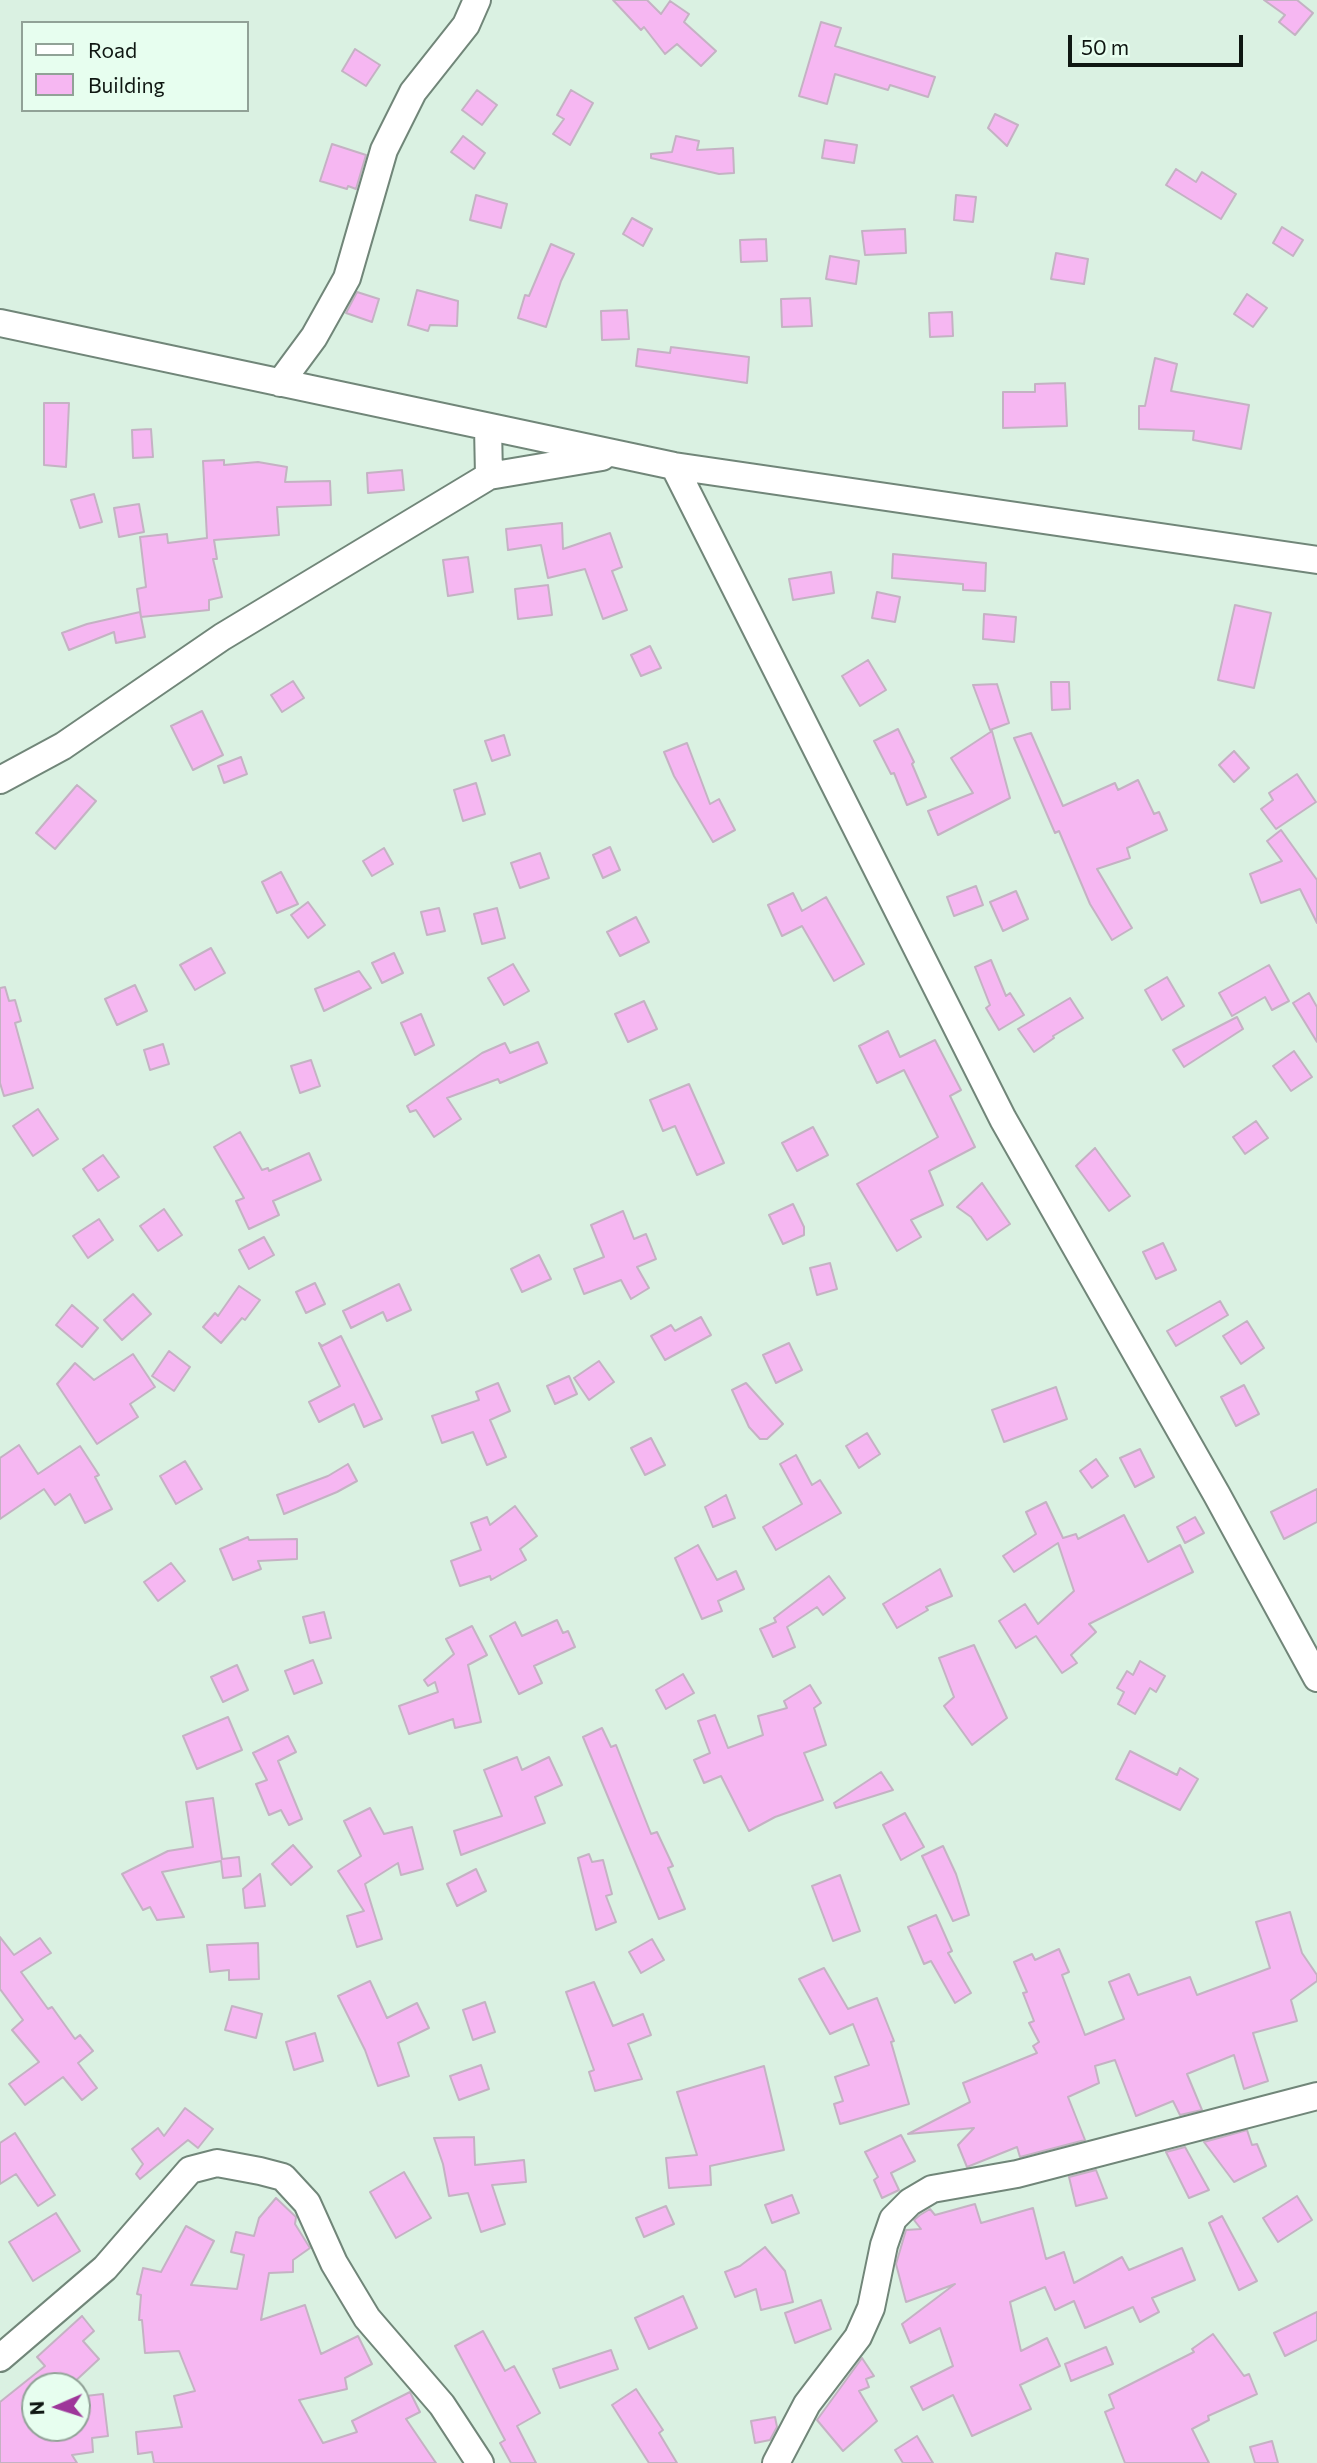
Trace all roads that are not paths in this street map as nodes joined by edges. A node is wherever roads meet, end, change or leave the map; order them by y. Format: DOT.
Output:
graph roads {
  1 [pos="477,0"];
  2 [pos="0,323"];
  3 [pos="280,383"];
  4 [pos="488,427"];
  5 [pos="618,455"];
  6 [pos="674,466"];
  7 [pos="489,476"];
  8 [pos="1317,560"];
  9 [pos="0,780"];
  10 [pos="1317,1678"];
  11 [pos="1317,2096"];
  12 [pos="0,2358"];
  13 [pos="480,2463"];
  14 [pos="776,2463"];
  1 -- 3 [label="street"];
  2 -- 3 [label="street"];
  3 -- 4 [label="street"];
  4 -- 5 [label="street"];
  4 -- 7 [label="street"];
  5 -- 6 [label="street"];
  5 -- 7 [label="street"];
  6 -- 8 [label="street"];
  6 -- 10 [label="street"];
  7 -- 9 [label="street"];
  11 -- 14 [label="street"];
  12 -- 13 [label="street"];
}
